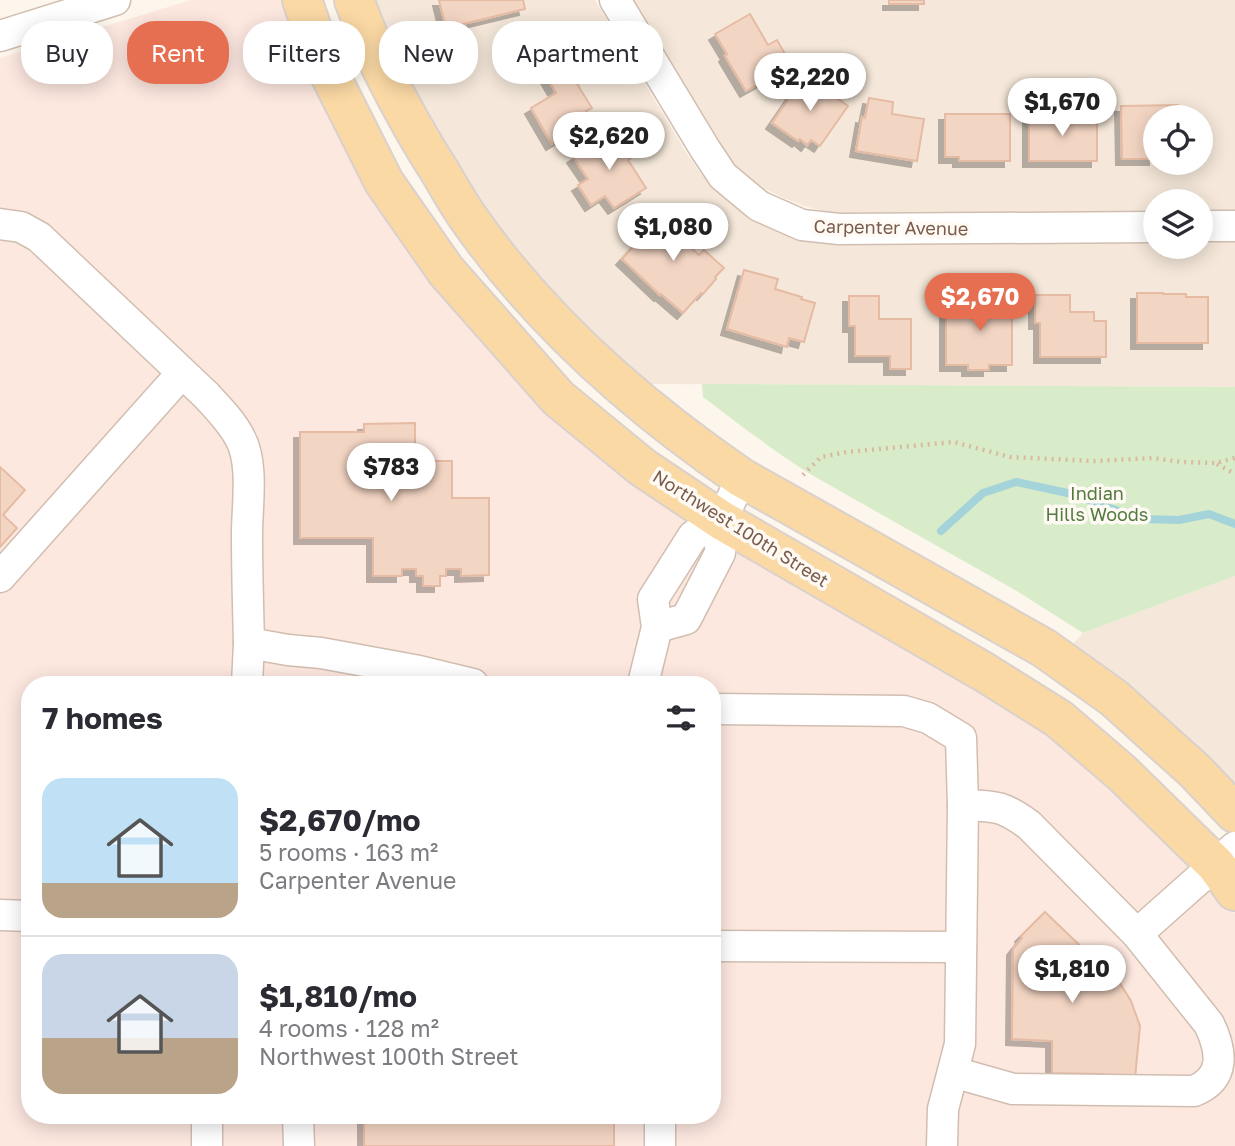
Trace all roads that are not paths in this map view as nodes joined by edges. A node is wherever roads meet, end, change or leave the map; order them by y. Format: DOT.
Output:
graph roads {
  1 [pos="115,0"];
  2 [pos="302,0"];
  3 [pos="354,0"];
  4 [pos="615,0"];
  5 [pos="0,36"];
  6 [pos="0,224"];
  7 [pos="1213,226"];
  8 [pos="1235,226"];
  9 [pos="1143,227"];
  10 [pos="182,373"];
  11 [pos="743,478"];
  12 [pos="721,520"];
  13 [pos="0,577"];
  14 [pos="249,643"];
  15 [pos="247,676"];
  16 [pos="440,676"];
  17 [pos="645,676"];
  18 [pos="721,709"];
  19 [pos="964,805"];
  20 [pos="1235,813"];
  21 [pos="1228,868"];
  22 [pos="0,915"];
  23 [pos="21,916"];
  24 [pos="0,923"];
  25 [pos="1137,934"];
  26 [pos="721,946"];
  27 [pos="961,947"];
  28 [pos="953,1072"];
  29 [pos="207,1124"];
  30 [pos="298,1124"];
  31 [pos="660,1124"];
  32 [pos="207,1146"];
  33 [pos="299,1146"];
  34 [pos="660,1146"];
  35 [pos="942,1146"];
  1 -- 5 [label="street"];
  2 -- 12 [label="main road, Northwest 100th Street"];
  3 -- 11 [label="main road"];
  4 -- 9 [label="street, Carpenter Avenue"];
  6 -- 10 [label="street"];
  7 -- 8 [label="street"];
  10 -- 13 [label="street"];
  10 -- 14 [label="street"];
  11 -- 12 [label="street"];
  11 -- 20 [label="main road"];
  12 -- 17 [label="street"];
  12 -- 21 [label="main road, Northwest 100th Street"];
  14 -- 15 [label="street"];
  14 -- 16 [label="street"];
  18 -- 19 [label="street"];
  19 -- 25 [label="street"];
  19 -- 27 [label="street"];
  21 -- 25 [label="street"];
  22 -- 23 [label="street"];
  22 -- 24 [label="street"];
  25 -- 28 [label="street"];
  26 -- 27 [label="street"];
  27 -- 28 [label="street"];
  28 -- 35 [label="street"];
  29 -- 32 [label="street"];
  30 -- 33 [label="street"];
  31 -- 34 [label="street"];
}
